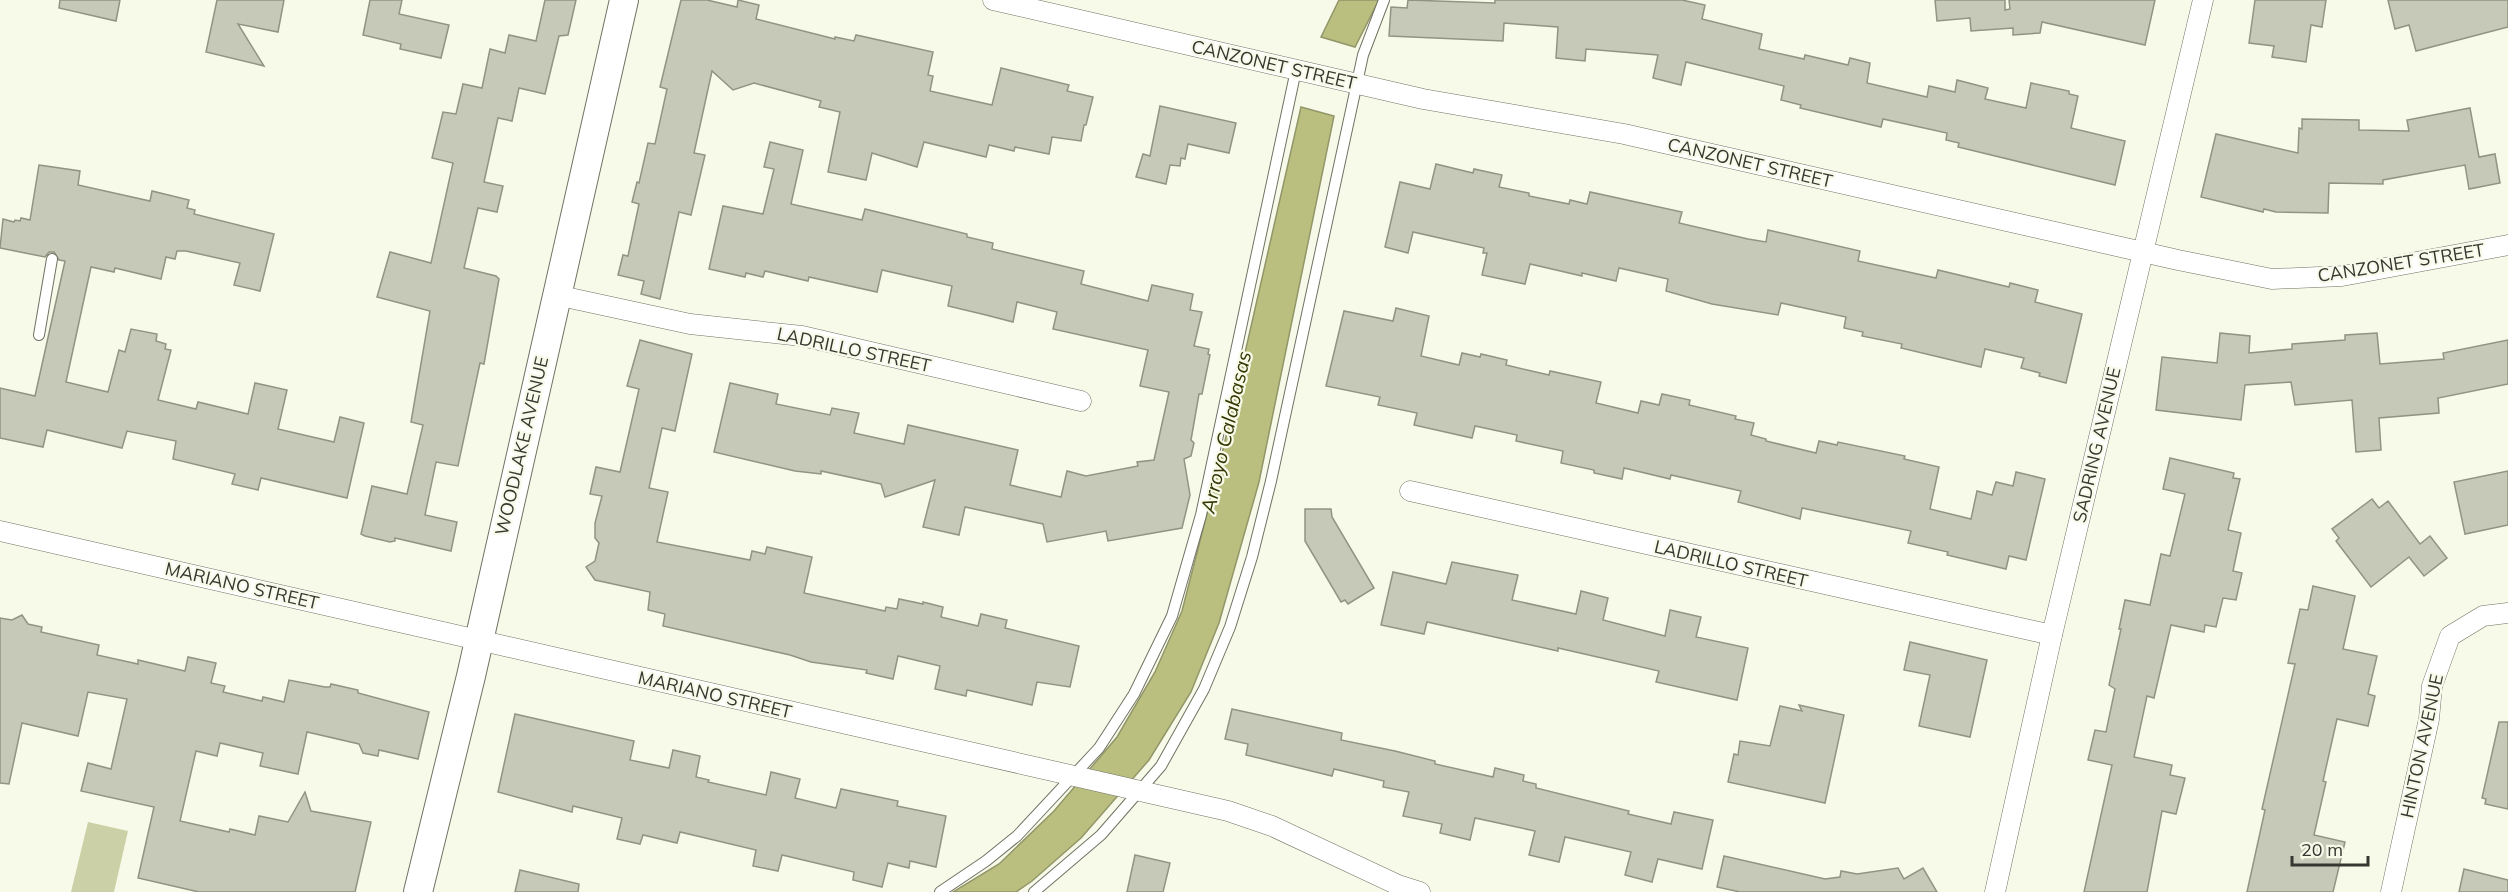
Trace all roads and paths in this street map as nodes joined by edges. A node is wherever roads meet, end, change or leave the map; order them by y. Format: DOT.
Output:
graph roads {
  1 [pos="624,0"];
  2 [pos="993,0"];
  3 [pos="1384,0"];
  4 [pos="2203,0"];
  5 [pos="1296,70"];
  6 [pos="1356,84"];
  7 [pos="2508,245"];
  8 [pos="2142,251"];
  9 [pos="52,259"];
  10 [pos="556,295"];
  11 [pos="39,335"];
  12 [pos="1081,401"];
  13 [pos="1410,492"];
  14 [pos="0,531"];
  15 [pos="2508,613"];
  16 [pos="2052,635"];
  17 [pos="479,641"];
  18 [pos="1071,777"];
  19 [pos="1139,792"];
  20 [pos="418,892"];
  21 [pos="940,892"];
  22 [pos="1034,892"];
  23 [pos="1420,892"];
  24 [pos="1995,892"];
  25 [pos="2391,892"];
  1 -- 10 [label="street, WOODLAKE AVENUE"];
  2 -- 5 [label="street, CANZONET STREET"];
  3 -- 6 [label="lane"];
  4 -- 8 [label="street, SADRING AVENUE"];
  5 -- 6 [label="street, CANZONET STREET"];
  5 -- 18 [label="lane"];
  6 -- 8 [label="street, CANZONET STREET"];
  6 -- 19 [label="lane"];
  7 -- 8 [label="street, CANZONET STREET"];
  8 -- 16 [label="street, SADRING AVENUE"];
  9 -- 11 [label="lane"];
  10 -- 12 [label="street, LADRILLO STREET"];
  10 -- 17 [label="street, WOODLAKE AVENUE"];
  13 -- 16 [label="street, LADRILLO STREET"];
  14 -- 17 [label="street, MARIANO STREET"];
  15 -- 25 [label="street, HINTON AVENUE"];
  16 -- 24 [label="street, SADRING AVENUE"];
  17 -- 18 [label="street, MARIANO STREET"];
  17 -- 20 [label="street, WOODLAKE AVENUE"];
  18 -- 19 [label="street, MARIANO STREET"];
  18 -- 21 [label="lane"];
  19 -- 22 [label="lane"];
  19 -- 23 [label="street, MARIANO STREET"];
}
